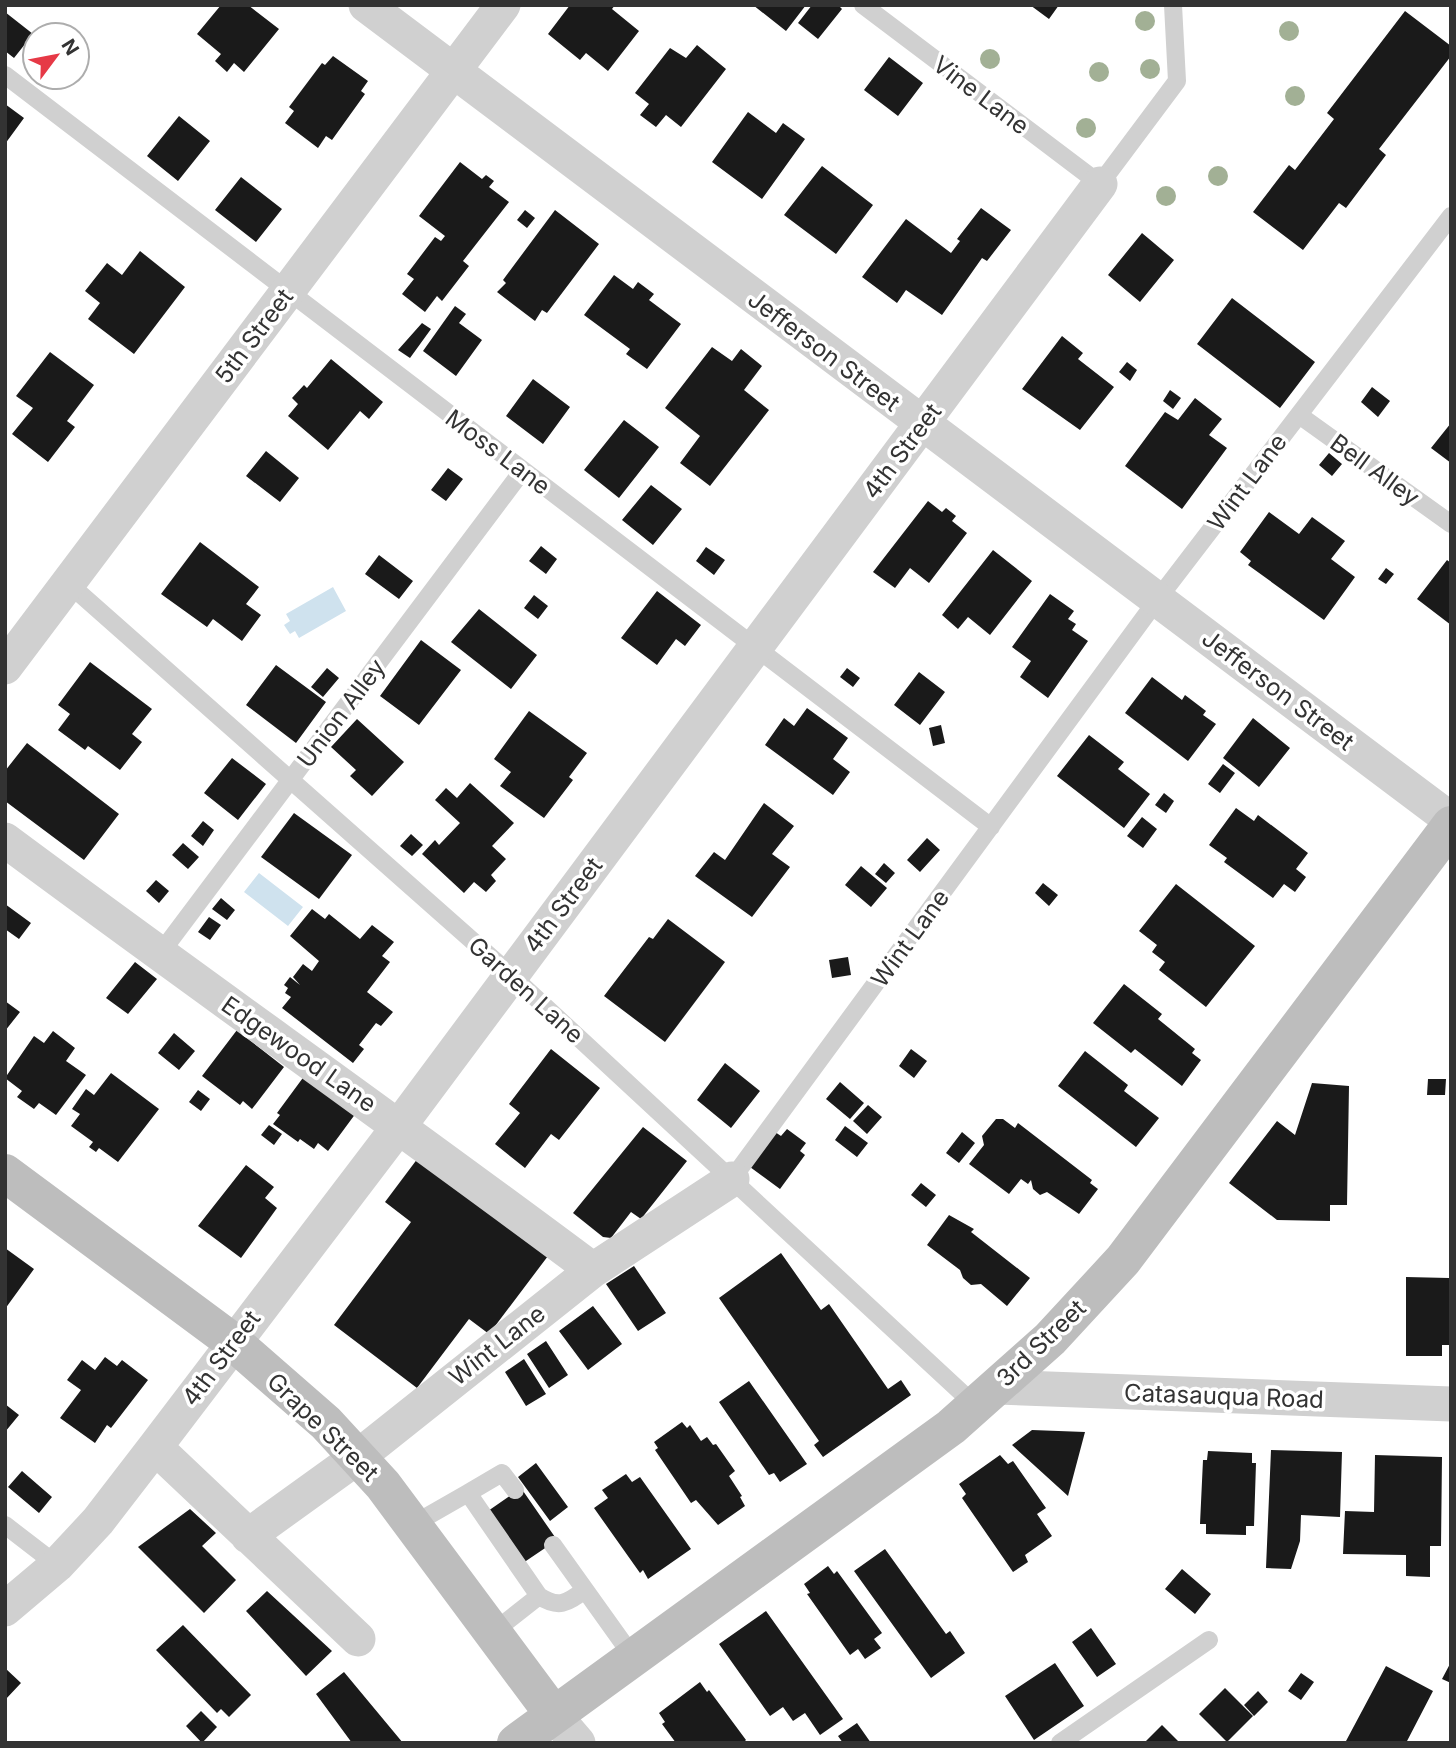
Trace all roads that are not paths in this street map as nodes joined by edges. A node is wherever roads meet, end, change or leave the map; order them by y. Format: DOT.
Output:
graph roads {
  1 [pos="366,5"];
  2 [pos="503,5"];
  3 [pos="863,5"];
  4 [pos="1172,5"];
  5 [pos="454,72"];
  6 [pos="5,75"];
  7 [pos="1100,184"];
  8 [pos="1451,216"];
  9 [pos="288,291"];
  10 [pos="1298,415"];
  11 [pos="922,425"];
  12 [pos="523,470"];
  13 [pos="1451,524"];
  14 [pos="68,583"];
  15 [pos="1157,600"];
  16 [pos="755,648"];
  17 [pos="5,667"];
  18 [pos="291,780"];
  19 [pos="1451,823"];
  20 [pos="992,827"];
  21 [pos="5,840"];
  22 [pos="159,955"];
  23 [pos="511,975"];
  24 [pos="400,1125"];
  25 [pos="5,1172"];
  26 [pos="732,1179"];
  27 [pos="593,1270"];
  28 [pos="233,1342"];
  29 [pos="987,1396"];
  30 [pos="1451,1404"];
  31 [pos="155,1447"];
  32 [pos="359,1457"];
  33 [pos="514,1490"];
  34 [pos="468,1493"];
  35 [pos="5,1525"];
  36 [pos="412,1525"];
  37 [pos="248,1536"];
  38 [pos="553,1545"];
  39 [pos="57,1565"];
  40 [pos="585,1590"];
  41 [pos="538,1596"];
  42 [pos="5,1609"];
  43 [pos="492,1633"];
  44 [pos="358,1639"];
  45 [pos="1209,1640"];
  46 [pos="633,1657"];
  47 [pos="566,1729"];
  48 [pos="516,1743"];
  49 [pos="1060,1743"];
  1 -- 5 [label="street, Jefferson Street"];
  2 -- 5 [label="street, 5th Street"];
  3 -- 7 [label="lane, Vine Lane"];
  4 -- 7 [label="lane"];
  5 -- 9 [label="street, 5th Street"];
  5 -- 11 [label="street, Jefferson Street"];
  6 -- 9 [label="lane, Moss Lane"];
  7 -- 11 [label="street, 4th Street"];
  8 -- 10 [label="lane, Wint Lane"];
  9 -- 12 [label="lane, Moss Lane"];
  9 -- 14 [label="street, 5th Street"];
  10 -- 13 [label="lane, Bell Alley"];
  10 -- 15 [label="lane, Wint Lane"];
  11 -- 15 [label="street, Jefferson Street"];
  11 -- 16 [label="street, 4th Street"];
  12 -- 16 [label="lane, Moss Lane"];
  12 -- 18 [label="lane, Union Alley"];
  14 -- 17 [label="street, 5th Street"];
  14 -- 18 [label="lane, Garden Lane"];
  15 -- 19 [label="street, Jefferson Street"];
  15 -- 20 [label="lane, Wint Lane"];
  16 -- 20 [label="lane, Moss Lane"];
  16 -- 23 [label="street, 4th Street"];
  18 -- 22 [label="lane, Union Alley"];
  18 -- 23 [label="lane, Garden Lane"];
  19 -- 29 [label="main road, 3rd Street"];
  20 -- 26 [label="lane, Wint Lane"];
  21 -- 22 [label="street, Edgewood Lane"];
  22 -- 24 [label="street, Edgewood Lane"];
  23 -- 24 [label="street, 4th Street"];
  23 -- 26 [label="lane, Garden Lane"];
  24 -- 27 [label="street, Edgewood Lane"];
  24 -- 28 [label="street, 4th Street"];
  25 -- 28 [label="main road, Grape Street"];
  26 -- 27 [label="street, Wint Lane"];
  26 -- 29 [label="lane, Garden Lane"];
  27 -- 32 [label="street, Wint Lane"];
  28 -- 31 [label="street, 4th Street"];
  28 -- 32 [label="main road, Grape Street"];
  29 -- 30 [label="street, Catasauqua Road"];
  29 -- 46 [label="main road, 3rd Street"];
  31 -- 37 [label="street"];
  31 -- 39 [label="street, 4th Street"];
  32 -- 36 [label="main road, Grape Street"];
  32 -- 37 [label="street, Wint Lane"];
  33 -- 34 [label="lane"];
  34 -- 36 [label="lane"];
  34 -- 41 [label="lane"];
  35 -- 39 [label="lane"];
  36 -- 43 [label="main road, Grape Street"];
  37 -- 44 [label="street"];
  38 -- 40 [label="lane"];
  39 -- 42 [label="street, 4th Street"];
  40 -- 41 [label="lane"];
  40 -- 46 [label="lane"];
  41 -- 43 [label="lane"];
  43 -- 47 [label="main road, Grape Street"];
  45 -- 49 [label="lane"];
  46 -- 47 [label="main road, 3rd Street"];
  47 -- 48 [label="main road, 3rd Street"];
}
